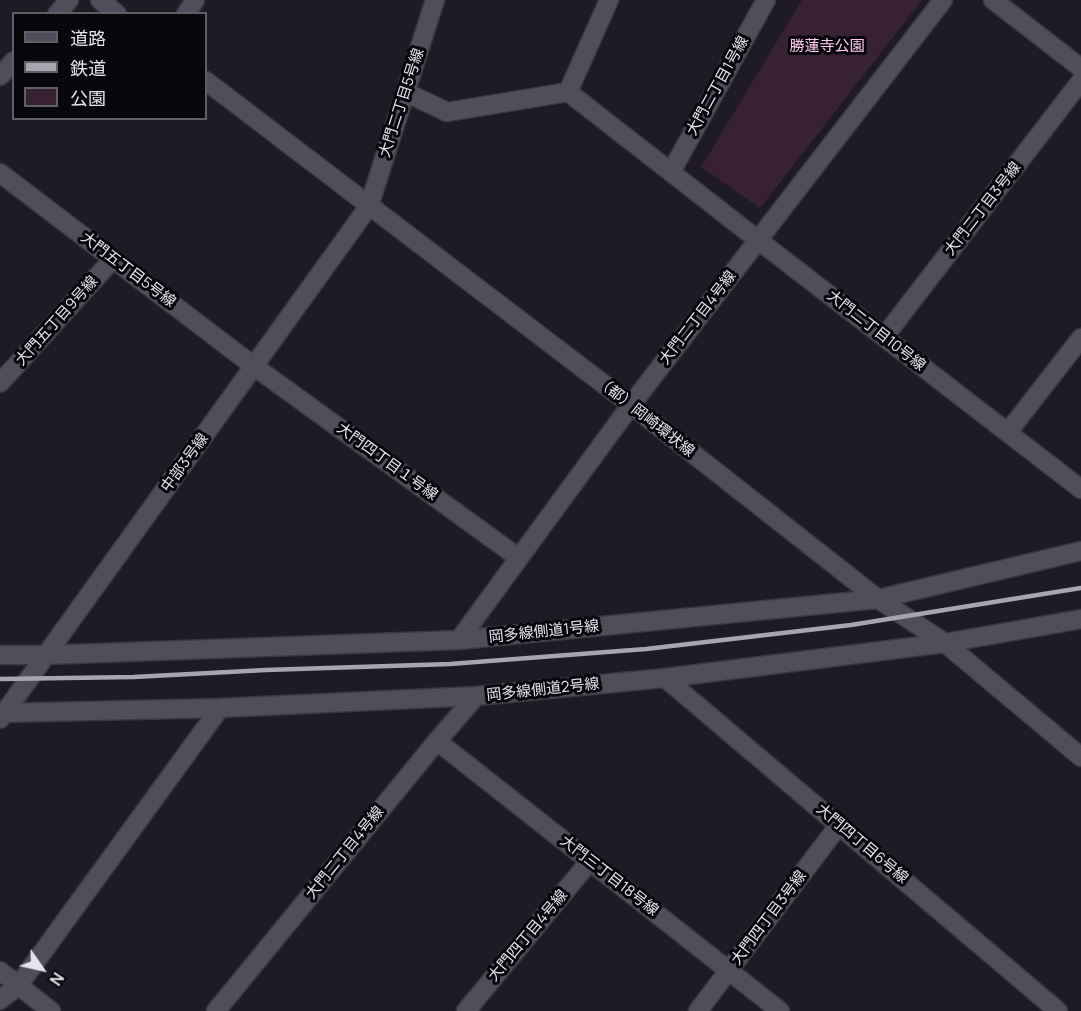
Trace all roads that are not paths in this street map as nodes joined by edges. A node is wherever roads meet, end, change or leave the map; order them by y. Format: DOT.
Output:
graph roads {
  1 [pos="69,0"];
  2 [pos="100,0"];
  3 [pos="435,0"];
  4 [pos="609,0"];
  5 [pos="766,0"];
  6 [pos="943,0"];
  7 [pos="993,0"];
  8 [pos="59,12"];
  9 [pos="115,12"];
  10 [pos="12,63"];
  11 [pos="1081,68"];
  12 [pos="0,76"];
  13 [pos="1081,81"];
  14 [pos="207,82"];
  15 [pos="405,92"];
  16 [pos="568,92"];
  17 [pos="671,172"];
  18 [pos="0,173"];
  19 [pos="369,206"];
  20 [pos="758,240"];
  21 [pos="113,259"];
  22 [pos="884,337"];
  23 [pos="1081,338"];
  24 [pos="255,367"];
  25 [pos="0,382"];
  26 [pos="631,405"];
  27 [pos="1008,432"];
  28 [pos="1081,489"];
  29 [pos="1081,551"];
  30 [pos="519,558"];
  31 [pos="878,599"];
  32 [pos="1081,619"];
  33 [pos="459,640"];
  34 [pos="945,643"];
  35 [pos="0,655"];
  36 [pos="45,655"];
  37 [pos="665,678"];
  38 [pos="476,696"];
  39 [pos="220,708"];
  40 [pos="2,715"];
  41 [pos="437,741"];
  42 [pos="1081,757"];
  43 [pos="839,825"];
  44 [pos="590,861"];
  45 [pos="0,971"];
  46 [pos="729,971"];
  47 [pos="18,986"];
  48 [pos="0,1000"];
  49 [pos="51,1011"];
  50 [pos="216,1011"];
  51 [pos="466,1011"];
  52 [pos="698,1011"];
  53 [pos="780,1011"];
  54 [pos="1058,1011"];
  1 -- 8 [label="street"];
  2 -- 9 [label="street"];
  3 -- 15 [label="street, 大門二丁目5号線"];
  4 -- 16 [label="street"];
  5 -- 17 [label="street, 大門二丁目1号線"];
  6 -- 20 [label="street, 大門二丁目4号線"];
  7 -- 11 [label="street"];
  10 -- 12 [label="street"];
  13 -- 22 [label="street, 大門二丁目3号線"];
  14 -- 19 [label="street, （都）岡崎環状線"];
  15 -- 16 [label="street"];
  15 -- 19 [label="street, 大門二丁目5号線"];
  16 -- 17 [label="street, 大門二丁目10号線"];
  17 -- 20 [label="street, 大門二丁目10号線"];
  18 -- 21 [label="street, 大門五丁目5号線"];
  19 -- 24 [label="street, 中部3号線"];
  19 -- 26 [label="street, （都）岡崎環状線"];
  20 -- 22 [label="street, 大門二丁目10号線"];
  20 -- 26 [label="street, 大門二丁目4号線"];
  21 -- 24 [label="street, 大門五丁目5号線"];
  21 -- 25 [label="street, 大門五丁目9号線"];
  22 -- 27 [label="street, 大門二丁目10号線"];
  23 -- 27 [label="street"];
  24 -- 30 [label="street, 大門四丁目１号線"];
  24 -- 36 [label="street, 中部3号線"];
  26 -- 30 [label="street, 大門二丁目4号線"];
  26 -- 31 [label="street, （都）岡崎環状線"];
  27 -- 28 [label="street, 大門二丁目10号線"];
  29 -- 31 [label="street, 岡多線側道1号線"];
  30 -- 33 [label="street, 大門二丁目4号線"];
  31 -- 33 [label="street, 岡多線側道1号線"];
  31 -- 34 [label="street, （都）岡崎環状線"];
  32 -- 34 [label="street, 岡多線側道2号線"];
  33 -- 36 [label="street, 岡多線側道1号線"];
  34 -- 37 [label="street, 岡多線側道2号線"];
  34 -- 42 [label="street, （都）岡崎環状線"];
  35 -- 36 [label="street, 岡多線側道1号線"];
  36 -- 40 [label="street, 中部3号線"];
  37 -- 38 [label="street, 岡多線側道2号線"];
  37 -- 43 [label="street, 大門四丁目6号線"];
  38 -- 39 [label="street, 岡多線側道2号線"];
  38 -- 41 [label="street, 大門二丁目4号線"];
  39 -- 40 [label="street, 岡多線側道2号線"];
  39 -- 47 [label="street"];
  41 -- 44 [label="street, 大門三丁目18号線"];
  41 -- 50 [label="street, 大門二丁目4号線"];
  43 -- 46 [label="street, 大門四丁目3号線"];
  43 -- 54 [label="street, 大門四丁目6号線"];
  44 -- 46 [label="street, 大門三丁目18号線"];
  44 -- 51 [label="street, 大門四丁目4号線"];
  45 -- 47 [label="street"];
  46 -- 52 [label="street, 大門四丁目3号線"];
  46 -- 53 [label="street, 大門三丁目18号線"];
  47 -- 48 [label="street"];
  47 -- 49 [label="street"];
}
